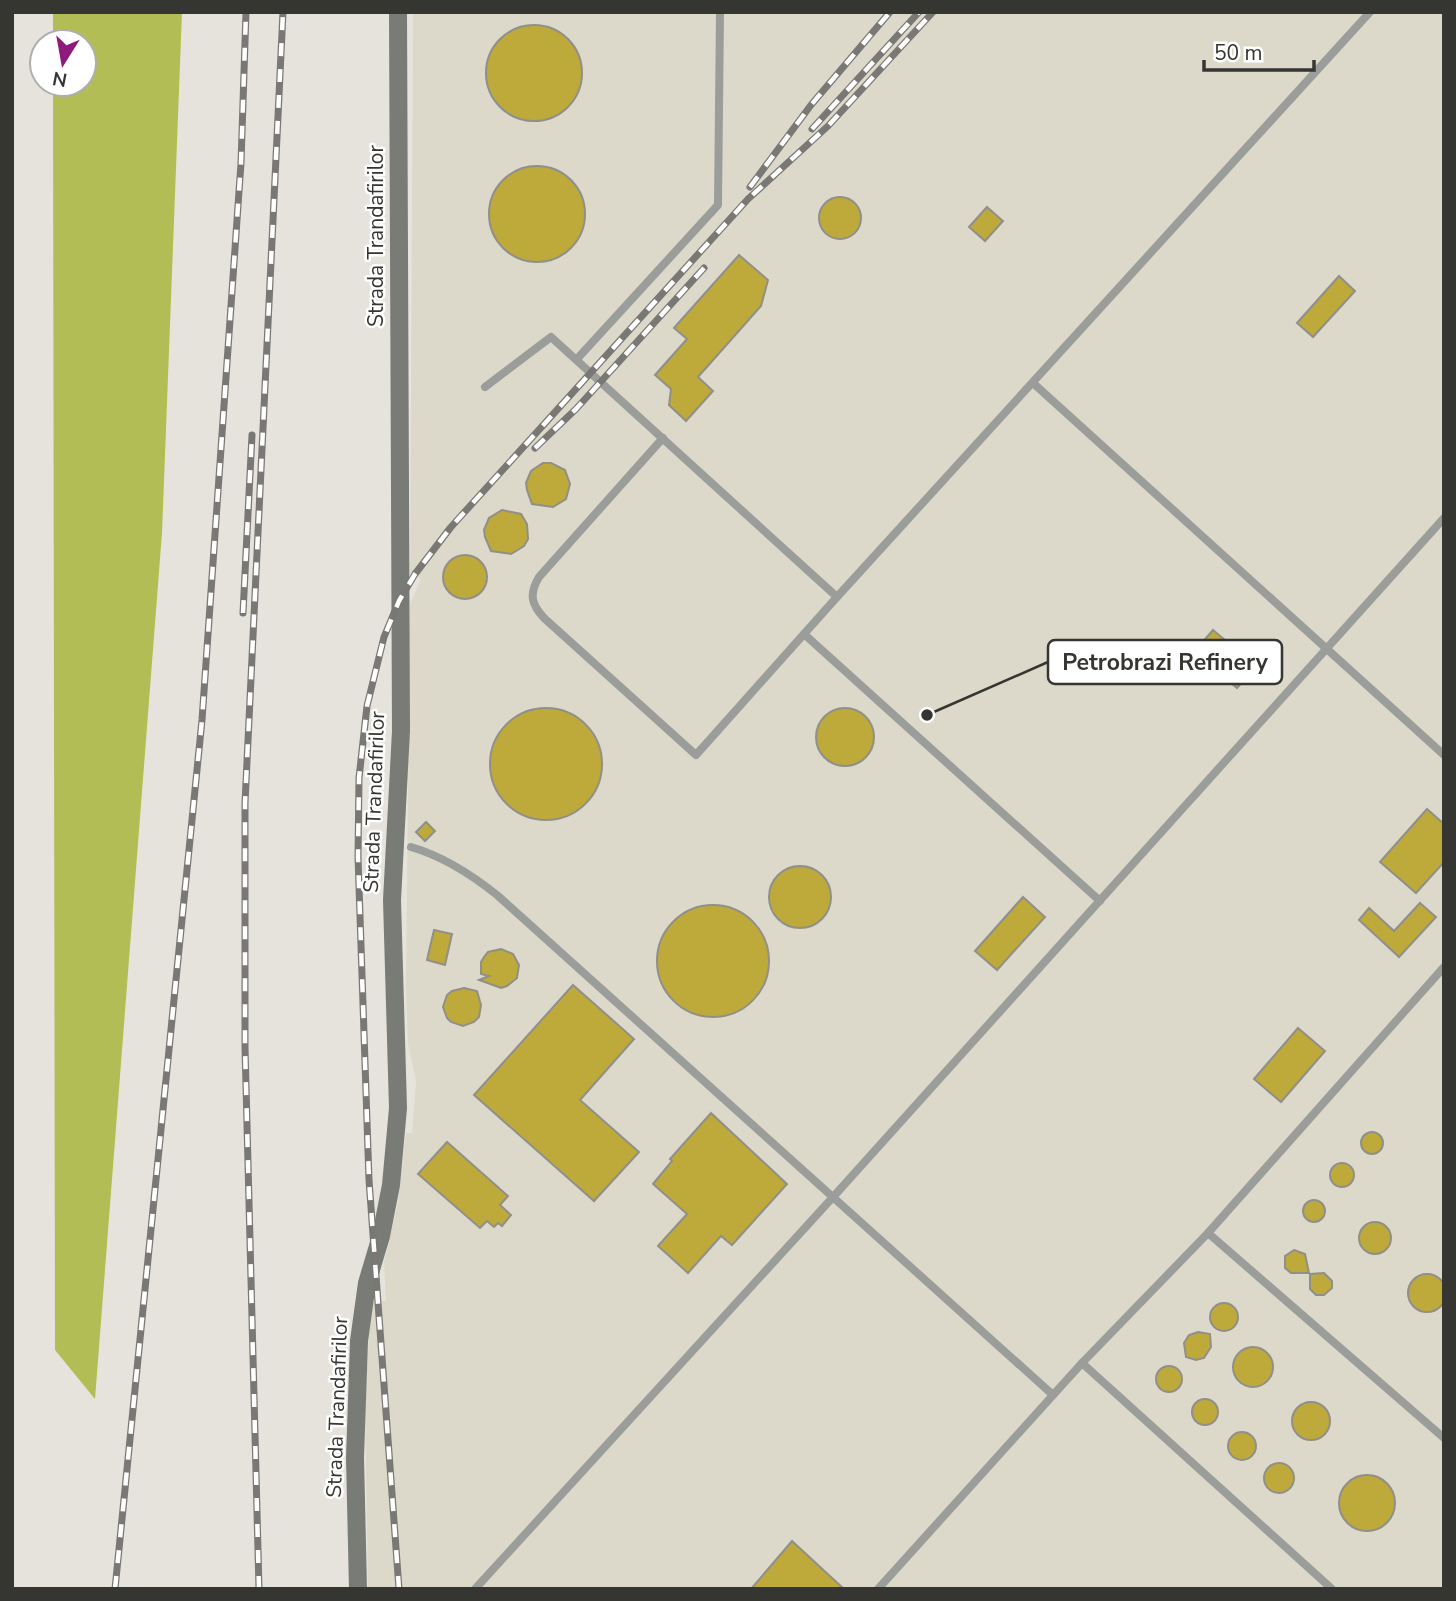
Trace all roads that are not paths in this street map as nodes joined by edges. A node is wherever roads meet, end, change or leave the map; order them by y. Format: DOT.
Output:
graph roads {
  1 [pos="398,12"];
  2 [pos="720,12"];
  3 [pos="1370,12"];
  4 [pos="577,359"];
  5 [pos="1033,383"];
  6 [pos="485,387"];
  7 [pos="663,438"];
  8 [pos="1444,518"];
  9 [pos="837,597"];
  10 [pos="804,634"];
  11 [pos="1326,647"];
  12 [pos="1444,755"];
  13 [pos="411,847"];
  14 [pos="1100,901"];
  15 [pos="1444,967"];
  16 [pos="834,1196"];
  17 [pos="1208,1233"];
  18 [pos="1082,1363"];
  19 [pos="1053,1395"];
  20 [pos="1444,1438"];
  21 [pos="358,1589"];
  22 [pos="475,1589"];
  23 [pos="878,1589"];
  24 [pos="1332,1589"];
  1 -- 21 [label="main road, Strada Trandafirilor"];
  2 -- 4 [label="lane"];
  3 -- 5 [label="lane"];
  4 -- 6 [label="lane"];
  4 -- 7 [label="lane"];
  5 -- 9 [label="lane"];
  5 -- 11 [label="lane"];
  7 -- 9 [label="lane"];
  7 -- 10 [label="lane"];
  8 -- 11 [label="lane"];
  9 -- 10 [label="lane"];
  10 -- 14 [label="lane"];
  11 -- 12 [label="lane"];
  11 -- 14 [label="lane"];
  13 -- 16 [label="lane"];
  14 -- 16 [label="lane"];
  15 -- 17 [label="lane"];
  16 -- 19 [label="lane"];
  16 -- 22 [label="lane"];
  17 -- 18 [label="lane"];
  17 -- 20 [label="lane"];
  18 -- 19 [label="lane"];
  18 -- 24 [label="lane"];
  19 -- 23 [label="lane"];
}
